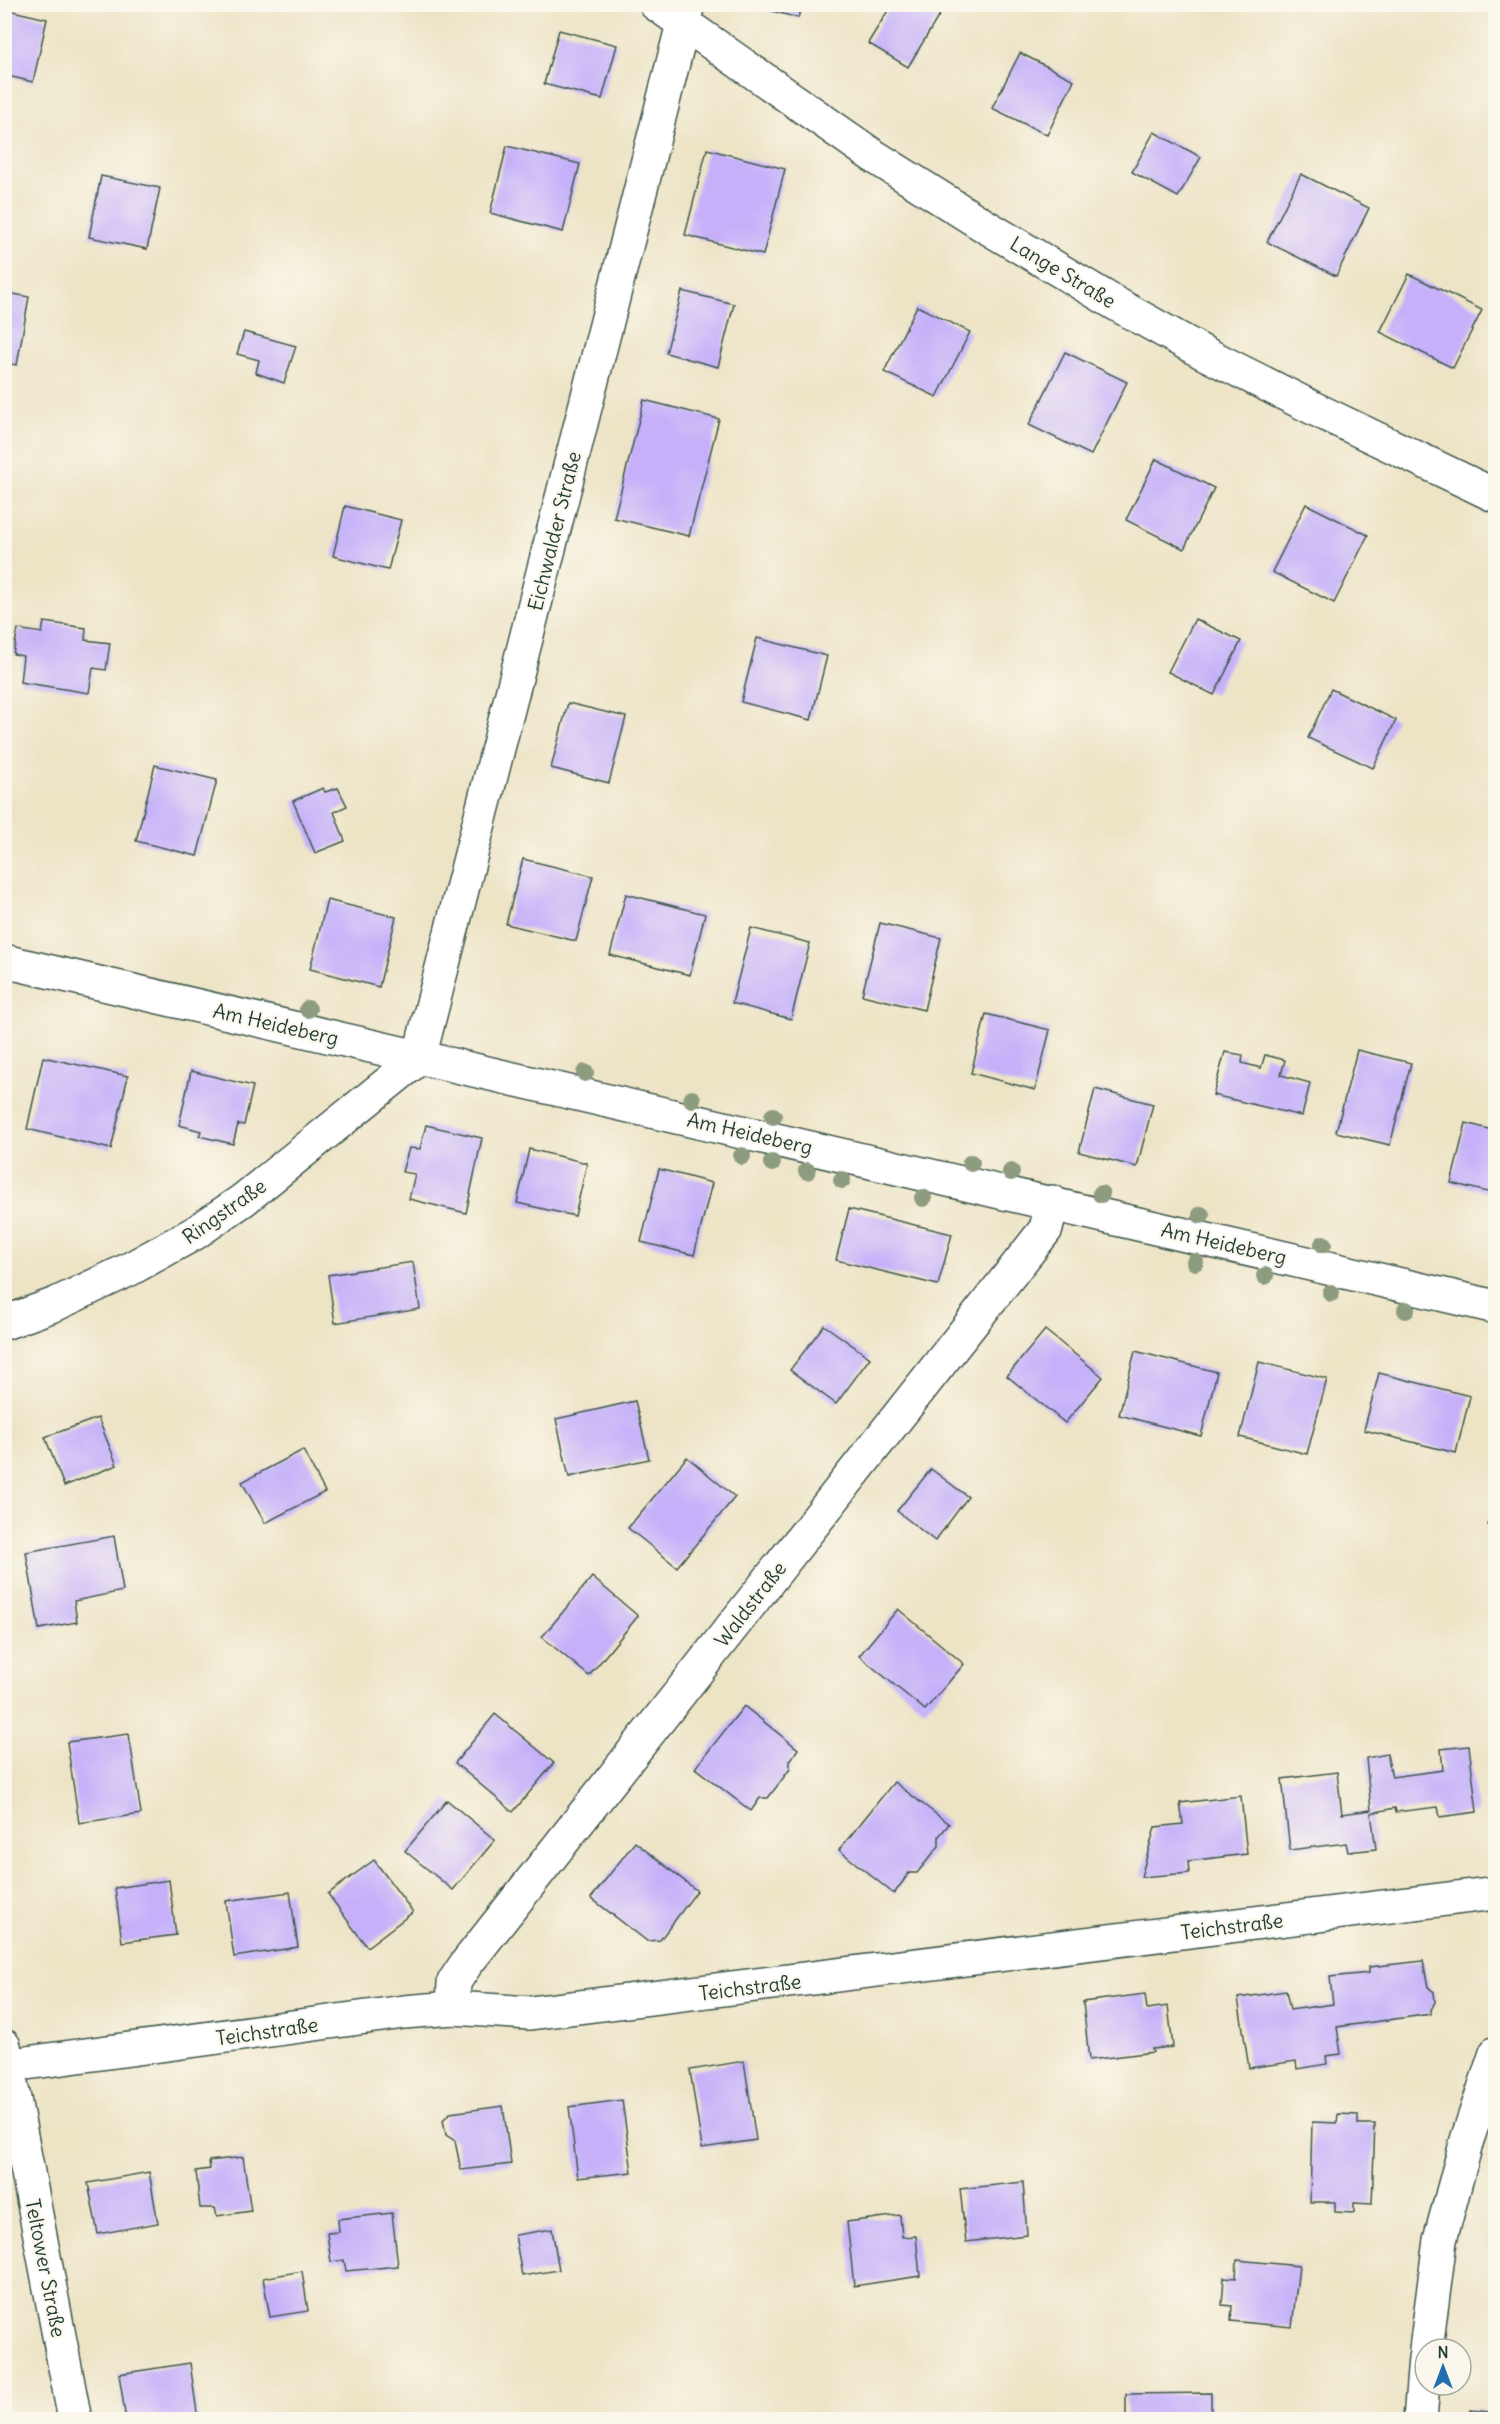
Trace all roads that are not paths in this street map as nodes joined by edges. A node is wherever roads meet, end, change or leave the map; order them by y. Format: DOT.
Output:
graph roads {
  1 [pos="656,4"];
  2 [pos="686,15"];
  3 [pos="1496,496"];
  4 [pos="4,961"];
  5 [pos="419,1058"];
  6 [pos="1052,1202"];
  7 [pos="1496,1307"];
  8 [pos="4,1323"];
  9 [pos="1496,1893"];
  10 [pos="453,2008"];
  11 [pos="1496,2053"];
  12 [pos="6,2059"];
  13 [pos="1428,2337"];
  14 [pos="1422,2397"];
  15 [pos="75,2420"];
  16 [pos="1420,2420"];
  1 -- 2 [label="street, Lange Straße"];
  2 -- 3 [label="street, Lange Straße"];
  2 -- 5 [label="street, Eichwalder Straße"];
  4 -- 5 [label="street, Am Heideberg"];
  5 -- 6 [label="street, Am Heideberg"];
  5 -- 8 [label="street, Ringstraße"];
  6 -- 7 [label="street, Am Heideberg"];
  6 -- 10 [label="street, Waldstraße"];
  9 -- 10 [label="street, Teichstraße"];
  10 -- 12 [label="street, Teichstraße"];
  11 -- 13 [label="street"];
  12 -- 15 [label="street, Teltower Straße"];
  14 -- 16 [label="street"];
}
